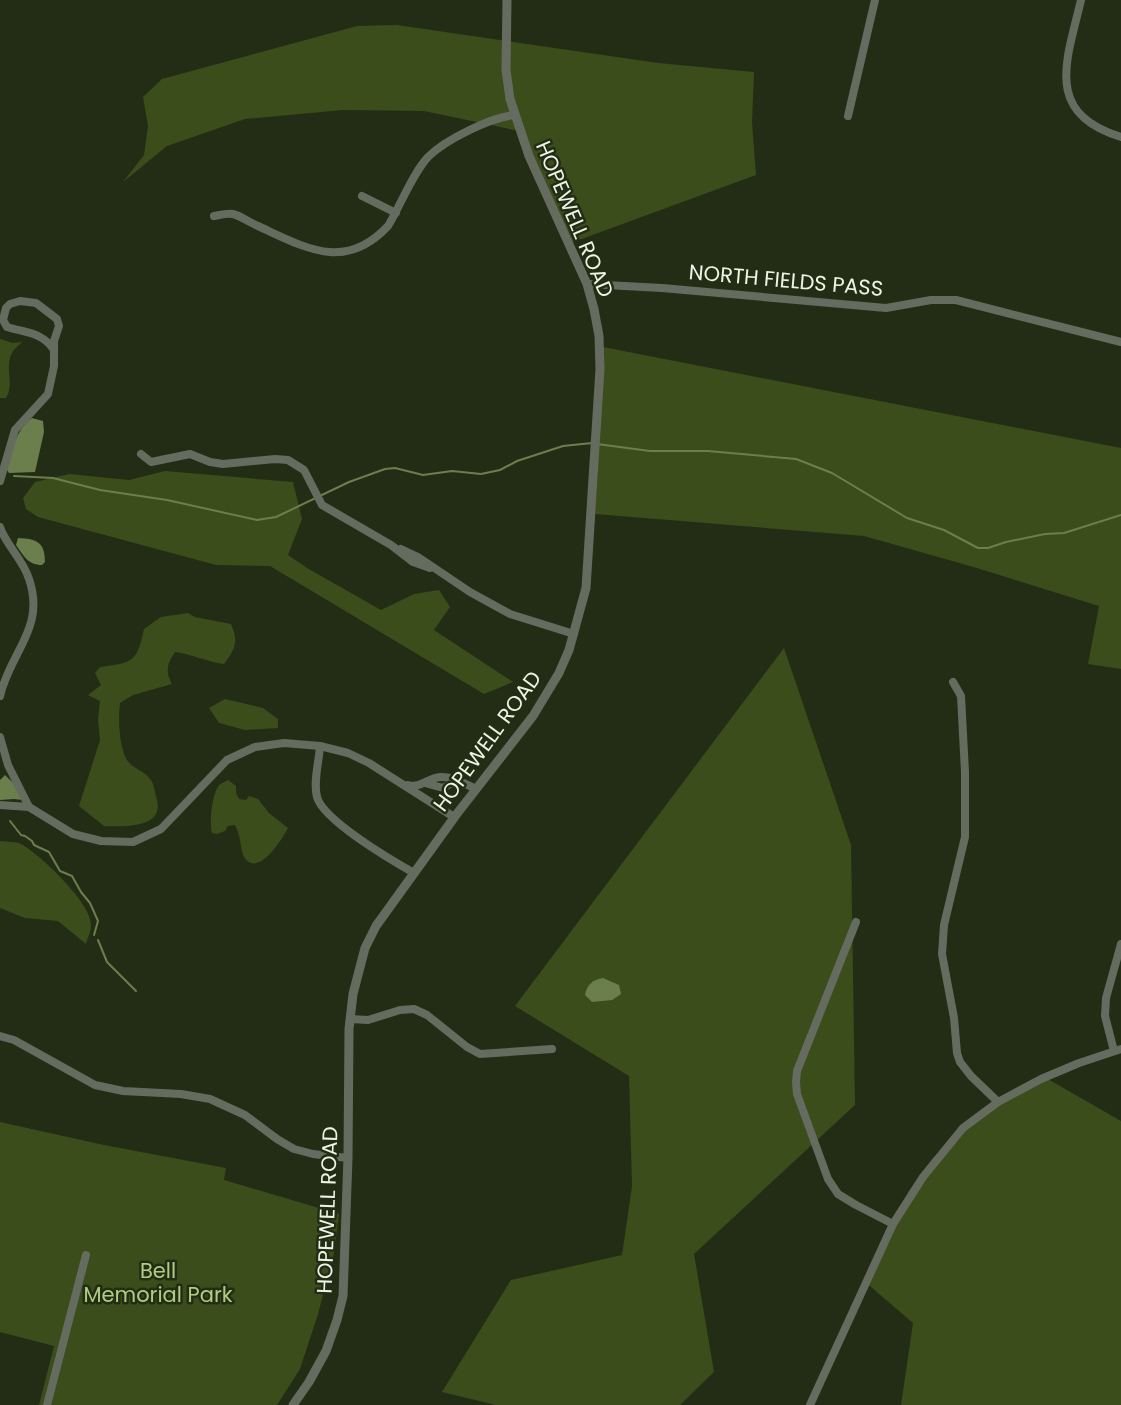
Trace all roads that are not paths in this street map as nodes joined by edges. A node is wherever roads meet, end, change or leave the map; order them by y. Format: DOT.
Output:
graph roads {
  1 [pos="508,0"];
  2 [pos="875,0"];
  3 [pos="1081,0"];
  4 [pos="515,115"];
  5 [pos="848,116"];
  6 [pos="1121,137"];
  7 [pos="362,196"];
  8 [pos="396,213"];
  9 [pos="214,216"];
  10 [pos="587,284"];
  11 [pos="1121,342"];
  12 [pos="54,350"];
  13 [pos="141,454"];
  14 [pos="0,481"];
  15 [pos="0,527"];
  16 [pos="574,634"];
  17 [pos="953,682"];
  18 [pos="0,696"];
  19 [pos="0,737"];
  20 [pos="320,746"];
  21 [pos="8,765"];
  22 [pos="0,771"];
  23 [pos="401,783"];
  24 [pos="476,789"];
  25 [pos="0,805"];
  26 [pos="29,807"];
  27 [pos="454,817"];
  28 [pos="414,873"];
  29 [pos="856,922"];
  30 [pos="1121,944"];
  31 [pos="350,1019"];
  32 [pos="0,1036"];
  33 [pos="552,1049"];
  34 [pos="1118,1050"];
  35 [pos="998,1102"];
  36 [pos="348,1158"];
  37 [pos="893,1224"];
  38 [pos="86,1256"];
  39 [pos="47,1405"];
  40 [pos="293,1405"];
  41 [pos="810,1405"];
  1 -- 4 [label="street, HOPEWELL ROAD"];
  2 -- 5 [label="street"];
  3 -- 6 [label="street"];
  4 -- 8 [label="street"];
  4 -- 10 [label="street, HOPEWELL ROAD"];
  7 -- 8 [label="street"];
  8 -- 9 [label="street"];
  10 -- 11 [label="street, NORTH FIELDS PASS"];
  10 -- 16 [label="street, HOPEWELL ROAD"];
  12 -- 12 [label="street"];
  12 -- 14 [label="street"];
  13 -- 16 [label="street"];
  15 -- 18 [label="street"];
  16 -- 24 [label="street, HOPEWELL ROAD"];
  17 -- 35 [label="street"];
  19 -- 21 [label="street"];
  20 -- 23 [label="street"];
  20 -- 26 [label="street"];
  20 -- 28 [label="street"];
  21 -- 22 [label="street"];
  21 -- 26 [label="street"];
  23 -- 24 [label="street"];
  23 -- 27 [label="street"];
  24 -- 27 [label="street, HOPEWELL ROAD"];
  25 -- 26 [label="street"];
  27 -- 28 [label="street, HOPEWELL ROAD"];
  28 -- 31 [label="street, HOPEWELL ROAD"];
  29 -- 37 [label="street"];
  30 -- 34 [label="street"];
  31 -- 33 [label="street"];
  31 -- 36 [label="street, HOPEWELL ROAD"];
  32 -- 36 [label="street"];
  34 -- 35 [label="street"];
  35 -- 37 [label="street"];
  36 -- 40 [label="street, HOPEWELL ROAD"];
  37 -- 41 [label="street"];
  38 -- 39 [label="street"];
}
